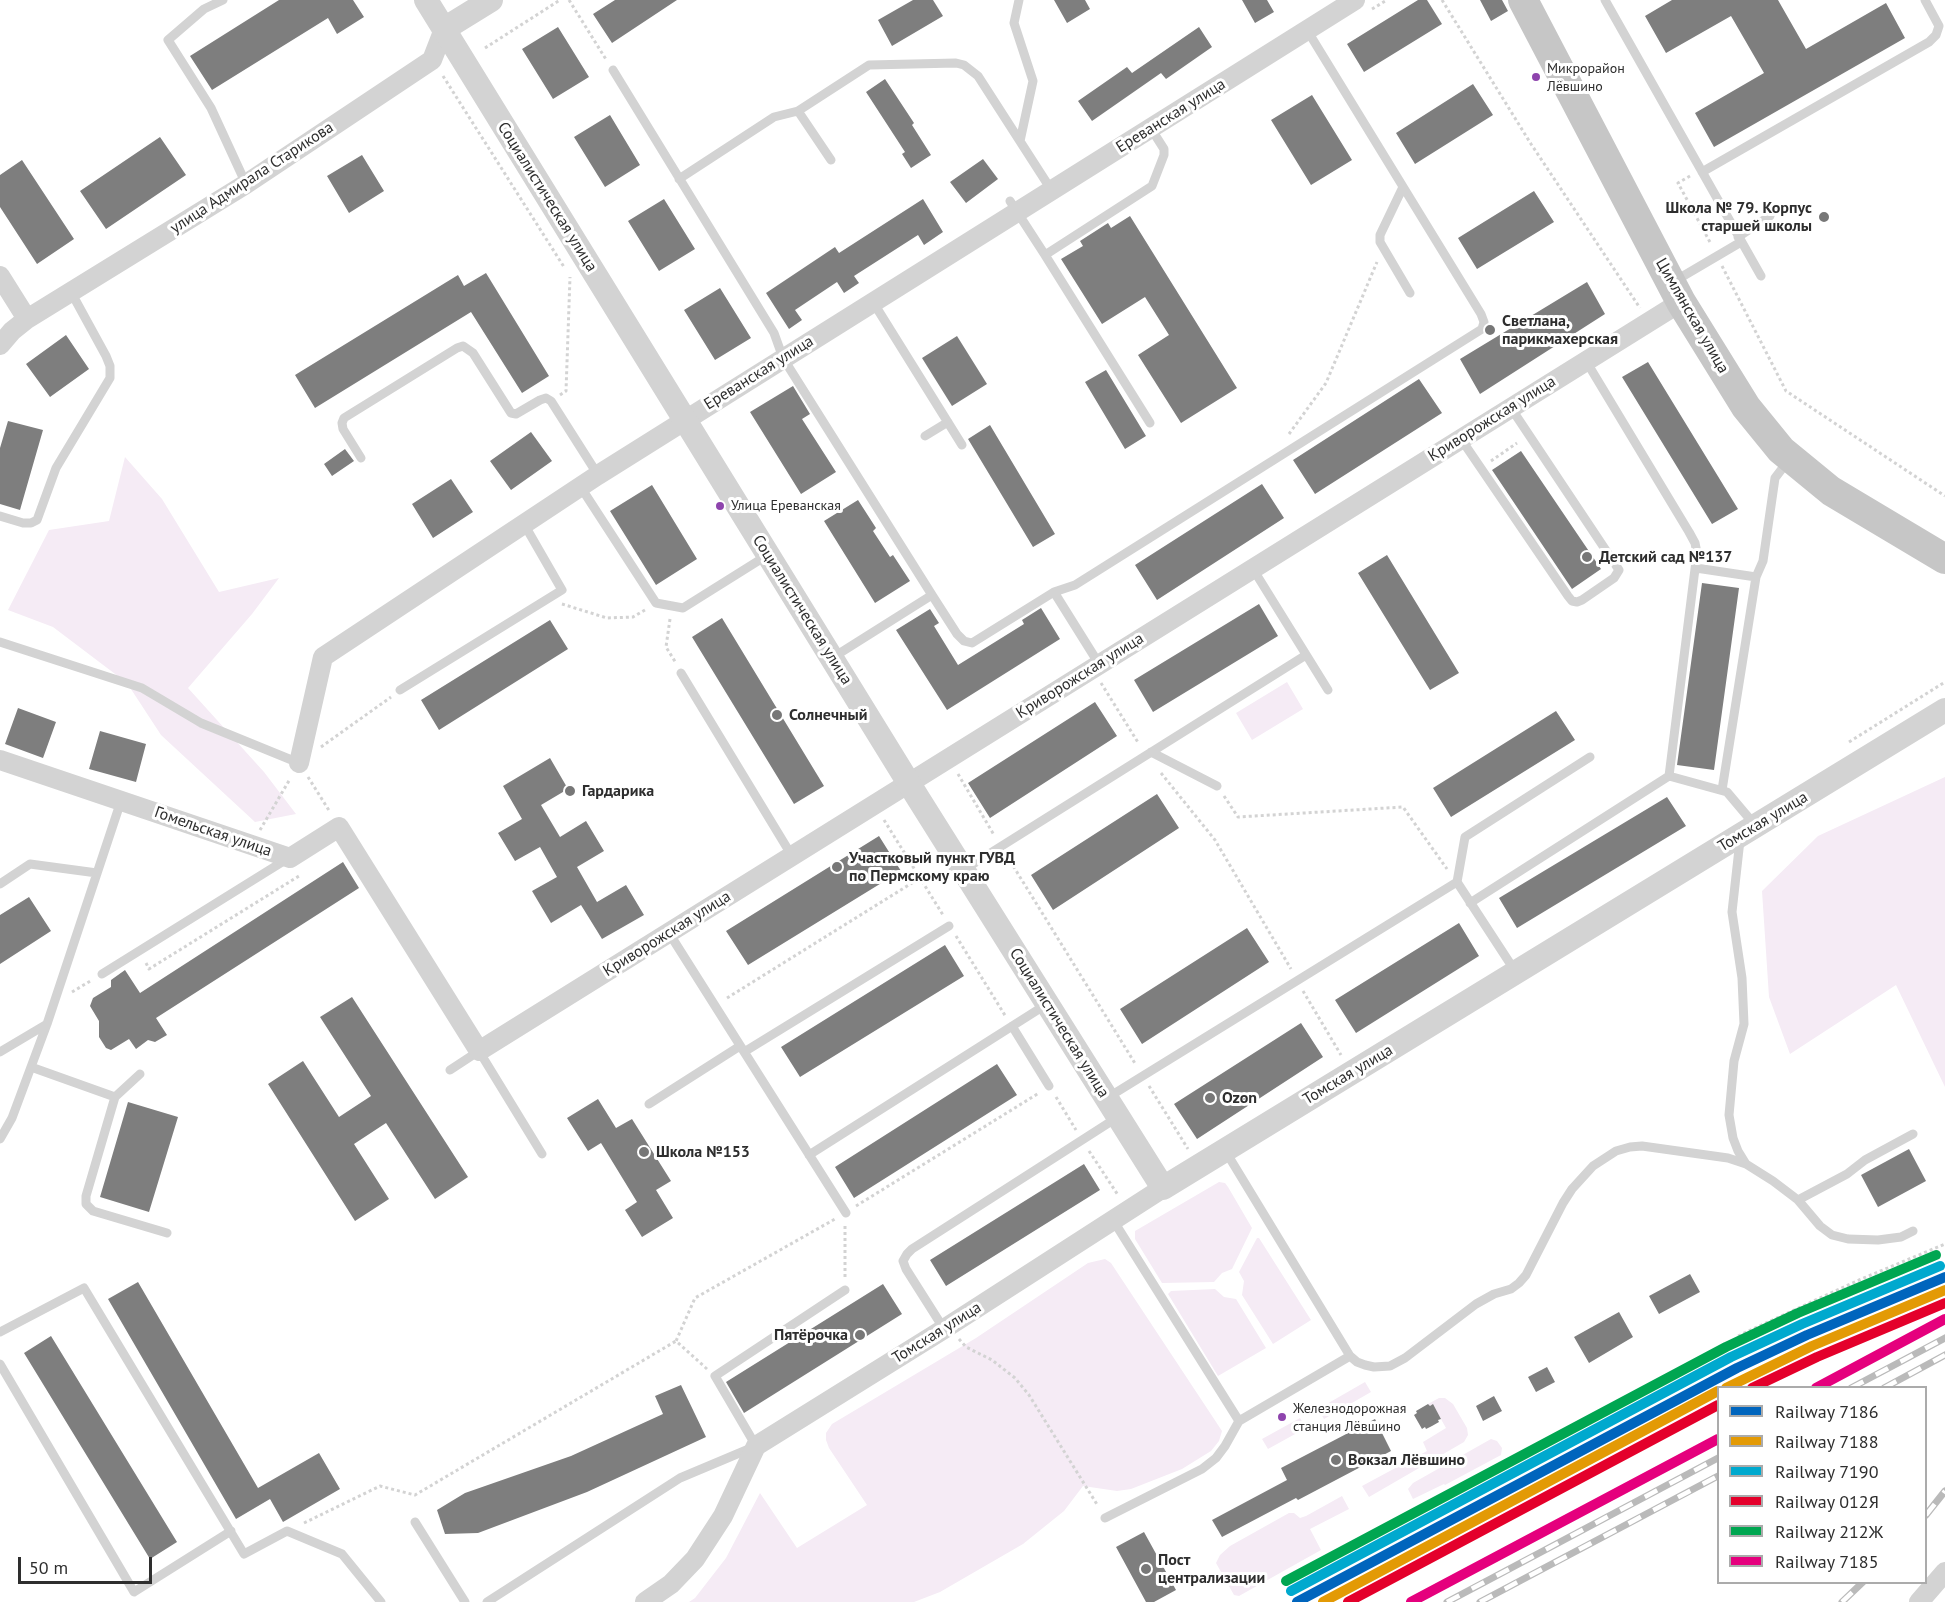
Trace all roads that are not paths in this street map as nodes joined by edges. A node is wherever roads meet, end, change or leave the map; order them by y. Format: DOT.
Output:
graph roads {
  1 [pos="223,0"];
  2 [pos="426,0"];
  3 [pos="491,0"];
  4 [pos="1018,0"];
  5 [pos="1354,0"];
  6 [pos="1522,0"];
  7 [pos="1605,0"];
  8 [pos="1925,0"];
  9 [pos="444,29"];
  10 [pos="1307,30"];
  11 [pos="612,70"];
  12 [pos="798,111"];
  13 [pos="1149,125"];
  14 [pos="1020,141"];
  15 [pos="831,160"];
  16 [pos="1702,172"];
  17 [pos="680,179"];
  18 [pos="246,184"];
  19 [pos="1403,187"];
  20 [pos="1052,190"];
  21 [pos="1014,206"];
  22 [pos="1770,216"];
  23 [pos="1740,239"];
  24 [pos="1044,255"];
  25 [pos="0,276"];
  26 [pos="1761,276"];
  27 [pos="71,292"];
  28 [pos="1676,292"];
  29 [pos="1410,293"];
  30 [pos="873,302"];
  31 [pos="27,319"];
  32 [pos="0,345"];
  33 [pos="783,358"];
  34 [pos="1586,360"];
  35 [pos="1511,408"];
  36 [pos="685,419"];
  37 [pos="948,422"];
  38 [pos="1150,423"];
  39 [pos="925,436"];
  40 [pos="1461,439"];
  41 [pos="962,445"];
  42 [pos="361,458"];
  43 [pos="1791,458"];
  44 [pos="597,475"];
  45 [pos="580,486"];
  46 [pos="0,516"];
  47 [pos="524,524"];
  48 [pos="768,555"];
  49 [pos="1945,559"];
  50 [pos="1253,568"];
  51 [pos="1696,568"];
  52 [pos="1756,577"];
  53 [pos="1054,592"];
  54 [pos="932,595"];
  55 [pos="0,642"];
  56 [pos="1306,655"];
  57 [pos="832,658"];
  58 [pos="1096,667"];
  59 [pos="681,672"];
  60 [pos="400,690"];
  61 [pos="1328,690"];
  62 [pos="1945,710"];
  63 [pos="1149,754"];
  64 [pos="1590,757"];
  65 [pos="0,760"];
  66 [pos="298,763"];
  67 [pos="1669,776"];
  68 [pos="909,783"];
  69 [pos="1217,786"];
  70 [pos="1722,790"];
  71 [pos="121,801"];
  72 [pos="1748,831"];
  73 [pos="792,856"];
  74 [pos="290,858"];
  75 [pos="963,870"];
  76 [pos="97,873"];
  77 [pos="1457,882"];
  78 [pos="0,884"];
  79 [pos="1470,903"];
  80 [pos="949,926"];
  81 [pos="669,933"];
  82 [pos="1516,973"];
  83 [pos="102,974"];
  84 [pos="1047,1004"];
  85 [pos="47,1024"];
  86 [pos="1012,1026"];
  87 [pos="742,1049"];
  88 [pos="479,1051"];
  89 [pos="0,1053"];
  90 [pos="31,1066"];
  91 [pos="450,1070"];
  92 [pos="140,1074"];
  93 [pos="1049,1086"];
  94 [pos="116,1097"];
  95 [pos="649,1104"];
  96 [pos="1112,1108"];
  97 [pos="1913,1134"];
  98 [pos="0,1139"];
  99 [pos="1225,1150"];
  100 [pos="542,1154"];
  101 [pos="809,1155"];
  102 [pos="1746,1164"];
  103 [pos="1163,1188"];
  104 [pos="1798,1200"];
  105 [pos="846,1213"];
  106 [pos="1113,1220"];
  107 [pos="1913,1231"];
  108 [pos="167,1233"];
  109 [pos="845,1290"];
  110 [pos="945,1328"];
  111 [pos="0,1332"];
  112 [pos="1350,1356"];
  113 [pos="0,1364"];
  114 [pos="1239,1421"];
  115 [pos="756,1446"];
  116 [pos="1105,1518"];
  117 [pos="415,1522"];
  118 [pos="231,1531"];
  119 [pos="1945,1572"];
  120 [pos="673,1593"];
  121 [pos="381,1602"];
  122 [pos="465,1602"];
  123 [pos="487,1602"];
  124 [pos="645,1602"];
  125 [pos="1919,1602"];
  1 -- 18 [label="lane"];
  2 -- 9 [label="street, Социалистическая улица"];
  3 -- 9 [label="street"];
  4 -- 14 [label="lane"];
  5 -- 10 [label="street, Ереванская улица"];
  6 -- 28 [label="main road, Цимлянская улица"];
  7 -- 16 [label="lane"];
  8 -- 16 [label="lane"];
  9 -- 18 [label="street, улица Адмирала Старикова"];
  9 -- 36 [label="street, Социалистическая улица"];
  10 -- 13 [label="street, Ереванская улица"];
  10 -- 19 [label="lane"];
  11 -- 17 [label="lane"];
  12 -- 14 [label="lane"];
  12 -- 15 [label="lane"];
  12 -- 17 [label="lane"];
  13 -- 20 [label="street, Ереванская улица"];
  13 -- 24 [label="lane"];
  14 -- 20 [label="lane"];
  16 -- 23 [label="lane"];
  17 -- 33 [label="lane"];
  18 -- 27 [label="street, улица Адмирала Старикова"];
  19 -- 29 [label="lane"];
  19 -- 53 [label="lane"];
  20 -- 21 [label="street, Ереванская улица"];
  21 -- 24 [label="lane"];
  21 -- 30 [label="street, Ереванская улица"];
  22 -- 23 [label="lane"];
  23 -- 26 [label="lane"];
  23 -- 28 [label="lane"];
  24 -- 38 [label="lane"];
  25 -- 31 [label="street"];
  27 -- 31 [label="street, улица Адмирала Старикова"];
  27 -- 46 [label="lane"];
  28 -- 34 [label="street, Криворожская улица"];
  28 -- 43 [label="main road, Цимлянская улица"];
  30 -- 33 [label="street, Ереванская улица"];
  30 -- 37 [label="lane"];
  31 -- 32 [label="street, улица Адмирала Старикова"];
  33 -- 36 [label="street, Ереванская улица"];
  33 -- 54 [label="lane"];
  34 -- 35 [label="street, Криворожская улица"];
  34 -- 51 [label="lane"];
  35 -- 40 [label="street, Криворожская улица"];
  35 -- 40 [label="lane"];
  36 -- 44 [label="street, Ереванская улица"];
  36 -- 48 [label="street, Социалистическая улица"];
  37 -- 39 [label="lane"];
  37 -- 41 [label="lane"];
  40 -- 50 [label="street, Криворожская улица"];
  42 -- 44 [label="lane"];
  43 -- 49 [label="main road, Цимлянская улица"];
  43 -- 52 [label="lane"];
  44 -- 45 [label="street, Ереванская улица"];
  45 -- 47 [label="street, Ереванская улица"];
  45 -- 48 [label="lane"];
  47 -- 60 [label="lane"];
  47 -- 66 [label="street, Ереванская улица"];
  48 -- 57 [label="street, Социалистическая улица"];
  50 -- 56 [label="lane"];
  50 -- 58 [label="street, Криворожская улица"];
  51 -- 52 [label="lane"];
  51 -- 67 [label="lane"];
  52 -- 70 [label="lane"];
  53 -- 54 [label="lane"];
  53 -- 58 [label="lane"];
  54 -- 57 [label="lane"];
  55 -- 66 [label="lane"];
  56 -- 61 [label="lane"];
  56 -- 63 [label="lane"];
  57 -- 68 [label="street, Социалистическая улица"];
  58 -- 68 [label="street, Криворожская улица"];
  59 -- 73 [label="lane"];
  62 -- 72 [label="street, Томская улица"];
  63 -- 69 [label="lane"];
  63 -- 75 [label="lane"];
  64 -- 77 [label="lane"];
  65 -- 71 [label="street, Гомельская улица"];
  67 -- 70 [label="lane"];
  67 -- 79 [label="lane"];
  68 -- 73 [label="street, Криворожская улица"];
  68 -- 75 [label="street, Социалистическая улица"];
  70 -- 72 [label="lane"];
  71 -- 74 [label="street, Гомельская улица"];
  71 -- 76 [label="lane"];
  72 -- 82 [label="street, Томская улица"];
  72 -- 102 [label="lane"];
  73 -- 81 [label="street, Криворожская улица"];
  74 -- 83 [label="lane"];
  74 -- 88 [label="street, Гомельская улица"];
  75 -- 84 [label="street, Социалистическая улица"];
  76 -- 78 [label="lane"];
  76 -- 85 [label="lane"];
  77 -- 79 [label="lane"];
  77 -- 96 [label="lane"];
  79 -- 82 [label="lane"];
  80 -- 87 [label="lane"];
  81 -- 87 [label="lane"];
  81 -- 88 [label="street, Криворожская улица"];
  82 -- 99 [label="street, Томская улица"];
  84 -- 86 [label="lane"];
  84 -- 96 [label="street, Социалистическая улица"];
  85 -- 89 [label="lane"];
  85 -- 90 [label="lane"];
  86 -- 93 [label="lane"];
  86 -- 101 [label="lane"];
  87 -- 95 [label="lane"];
  87 -- 101 [label="lane"];
  88 -- 91 [label="lane"];
  88 -- 100 [label="lane"];
  90 -- 94 [label="lane"];
  90 -- 98 [label="lane"];
  92 -- 94 [label="lane"];
  94 -- 108 [label="lane"];
  96 -- 103 [label="street, Социалистическая улица"];
  96 -- 110 [label="lane"];
  97 -- 104 [label="lane"];
  99 -- 103 [label="street, Томская улица"];
  99 -- 112 [label="lane"];
  101 -- 105 [label="lane"];
  102 -- 104 [label="lane"];
  102 -- 112 [label="lane"];
  103 -- 106 [label="street, Томская улица"];
  104 -- 107 [label="lane"];
  106 -- 110 [label="street, Томская улица"];
  106 -- 114 [label="lane"];
  109 -- 115 [label="lane"];
  110 -- 115 [label="street, Томская улица"];
  111 -- 118 [label="lane"];
  112 -- 114 [label="lane"];
  113 -- 118 [label="lane"];
  114 -- 116 [label="lane"];
  115 -- 120 [label="street"];
  115 -- 123 [label="lane"];
  117 -- 122 [label="lane"];
  118 -- 121 [label="lane"];
  119 -- 125 [label="street"];
  120 -- 124 [label="street"];
}
